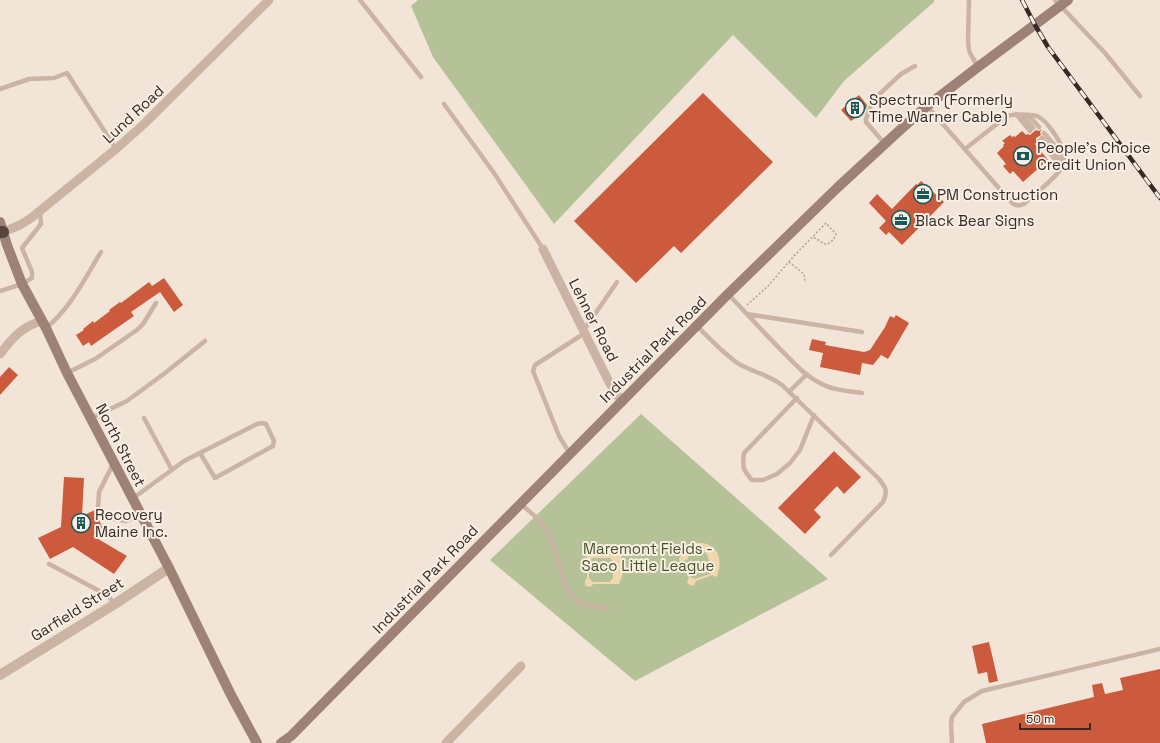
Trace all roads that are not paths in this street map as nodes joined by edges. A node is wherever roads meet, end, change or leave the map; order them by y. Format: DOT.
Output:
graph roads {
  1 [pos="269,0"];
  2 [pos="360,0"];
  3 [pos="969,0"];
  4 [pos="1068,0"];
  5 [pos="1057,3"];
  6 [pos="915,66"];
  7 [pos="978,67"];
  8 [pos="421,77"];
  9 [pos="0,89"];
  10 [pos="1140,96"];
  11 [pos="444,104"];
  12 [pos="927,106"];
  13 [pos="1016,114"];
  14 [pos="1022,115"];
  15 [pos="1028,115"];
  16 [pos="1039,128"];
  17 [pos="885,144"];
  18 [pos="116,149"];
  19 [pos="965,150"];
  20 [pos="1064,156"];
  21 [pos="1063,164"];
  22 [pos="40,211"];
  23 [pos="1,229"];
  24 [pos="543,249"];
  25 [pos="100,252"];
  26 [pos="617,282"];
  27 [pos="22,284"];
  28 [pos="0,291"];
  29 [pos="728,294"];
  30 [pos="156,303"];
  31 [pos="747,314"];
  32 [pos="43,325"];
  33 [pos="697,326"];
  34 [pos="584,332"];
  35 [pos="862,332"];
  36 [pos="205,341"];
  37 [pos="0,354"];
  38 [pos="67,373"];
  39 [pos="806,374"];
  40 [pos="790,391"];
  41 [pos="862,393"];
  42 [pos="797,398"];
  43 [pos="622,402"];
  44 [pos="814,415"];
  45 [pos="91,418"];
  46 [pos="144,418"];
  47 [pos="200,453"];
  48 [pos="570,454"];
  49 [pos="114,462"];
  50 [pos="172,470"];
  51 [pos="132,499"];
  52 [pos="521,504"];
  53 [pos="98,508"];
  54 [pos="141,515"];
  55 [pos="102,517"];
  56 [pos="831,555"];
  57 [pos="49,564"];
  58 [pos="168,568"];
  59 [pos="115,604"];
  60 [pos="606,608"];
  61 [pos="1160,649"];
  62 [pos="521,666"];
  63 [pos="0,675"];
  64 [pos="257,743"];
  65 [pos="282,743"];
  66 [pos="446,743"];
  67 [pos="952,743"];
  1 -- 18 [label="street, Lund Road"];
  2 -- 8 [label="lane"];
  3 -- 7 [label="lane"];
  4 -- 5 [label="main road, Industrial Park Road"];
  5 -- 7 [label="main road, Industrial Park Road"];
  5 -- 10 [label="lane"];
  6 -- 17 [label="lane"];
  7 -- 12 [label="main road, Industrial Park Road"];
  9 -- 18 [label="lane"];
  11 -- 24 [label="lane"];
  12 -- 17 [label="main road, Industrial Park Road"];
  12 -- 19 [label="lane"];
  13 -- 14 [label="lane"];
  13 -- 14 [label="lane"];
  13 -- 19 [label="lane"];
  14 -- 15 [label="lane"];
  15 -- 16 [label="lane"];
  15 -- 20 [label="lane"];
  17 -- 29 [label="main road, Industrial Park Road"];
  18 -- 22 [label="street, Lund Road"];
  19 -- 21 [label="lane"];
  20 -- 21 [label="lane"];
  20 -- 21 [label="lane"];
  22 -- 23 [label="street, Lund Road"];
  22 -- 27 [label="lane"];
  23 -- 27 [label="main road, North Street"];
  24 -- 34 [label="street, Lehner Road"];
  25 -- 32 [label="lane"];
  26 -- 34 [label="lane"];
  27 -- 28 [label="lane"];
  27 -- 32 [label="main road, North Street"];
  29 -- 31 [label="lane"];
  29 -- 33 [label="main road, Industrial Park Road"];
  30 -- 38 [label="lane"];
  31 -- 35 [label="lane"];
  31 -- 39 [label="lane"];
  32 -- 37 [label="street"];
  32 -- 38 [label="main road, North Street"];
  33 -- 40 [label="lane"];
  33 -- 43 [label="main road, Industrial Park Road"];
  34 -- 43 [label="street, Lehner Road"];
  34 -- 48 [label="lane"];
  36 -- 45 [label="lane"];
  38 -- 45 [label="main road, North Street"];
  39 -- 40 [label="lane"];
  39 -- 41 [label="lane"];
  40 -- 42 [label="lane"];
  42 -- 44 [label="lane"];
  42 -- 44 [label="lane"];
  43 -- 48 [label="main road, Industrial Park Road"];
  44 -- 56 [label="lane"];
  45 -- 49 [label="main road, North Street"];
  46 -- 50 [label="lane"];
  47 -- 47 [label="lane"];
  47 -- 50 [label="lane"];
  48 -- 52 [label="main road, Industrial Park Road"];
  49 -- 51 [label="main road, North Street"];
  49 -- 53 [label="lane"];
  50 -- 51 [label="lane"];
  51 -- 54 [label="main road, North Street"];
  52 -- 60 [label="lane"];
  52 -- 65 [label="main road, Industrial Park Road"];
  54 -- 55 [label="lane"];
  54 -- 58 [label="main road, North Street"];
  57 -- 59 [label="lane"];
  58 -- 59 [label="street, Garfield Street"];
  58 -- 64 [label="main road, North Street"];
  59 -- 63 [label="street, Garfield Street"];
  61 -- 67 [label="lane"];
  62 -- 66 [label="street"];
}
